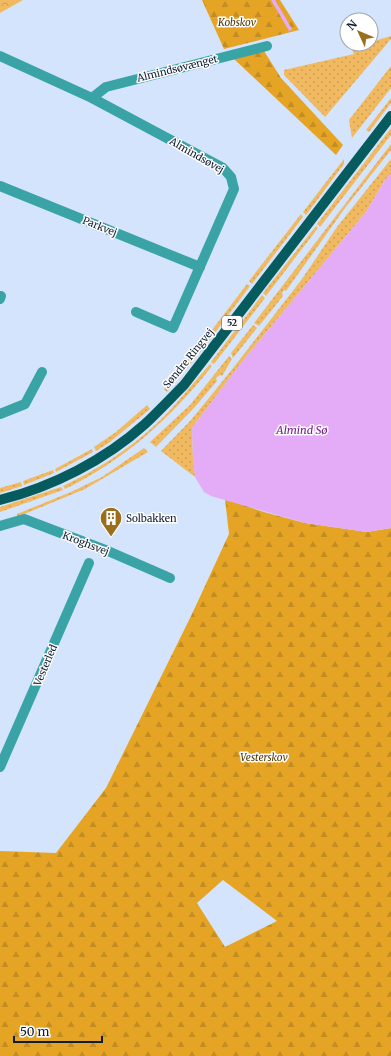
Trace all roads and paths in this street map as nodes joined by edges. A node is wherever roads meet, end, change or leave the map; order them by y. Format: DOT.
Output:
graph roads {
  1 [pos="267,46"];
  2 [pos="0,56"];
  3 [pos="92,98"];
  4 [pos="391,116"];
  5 [pos="0,186"];
  6 [pos="200,267"];
  7 [pos="136,312"];
  8 [pos="42,372"];
  9 [pos="0,414"];
  10 [pos="0,500"];
  11 [pos="0,526"];
  12 [pos="89,563"];
  13 [pos="170,578"];
  14 [pos="0,767"];
  1 -- 3 [label="street, Almindsøvænget"];
  2 -- 3 [label="street, Almindsøvej"];
  3 -- 6 [label="street, Almindsøvej"];
  4 -- 10 [label="main road, Søndre Ringvej / 52"];
  5 -- 6 [label="street, Parkvej"];
  6 -- 7 [label="street, Almindsøvej"];
  8 -- 9 [label="street"];
  11 -- 13 [label="street, Kroghsvej"];
  12 -- 14 [label="street, Vesterled"];
}
